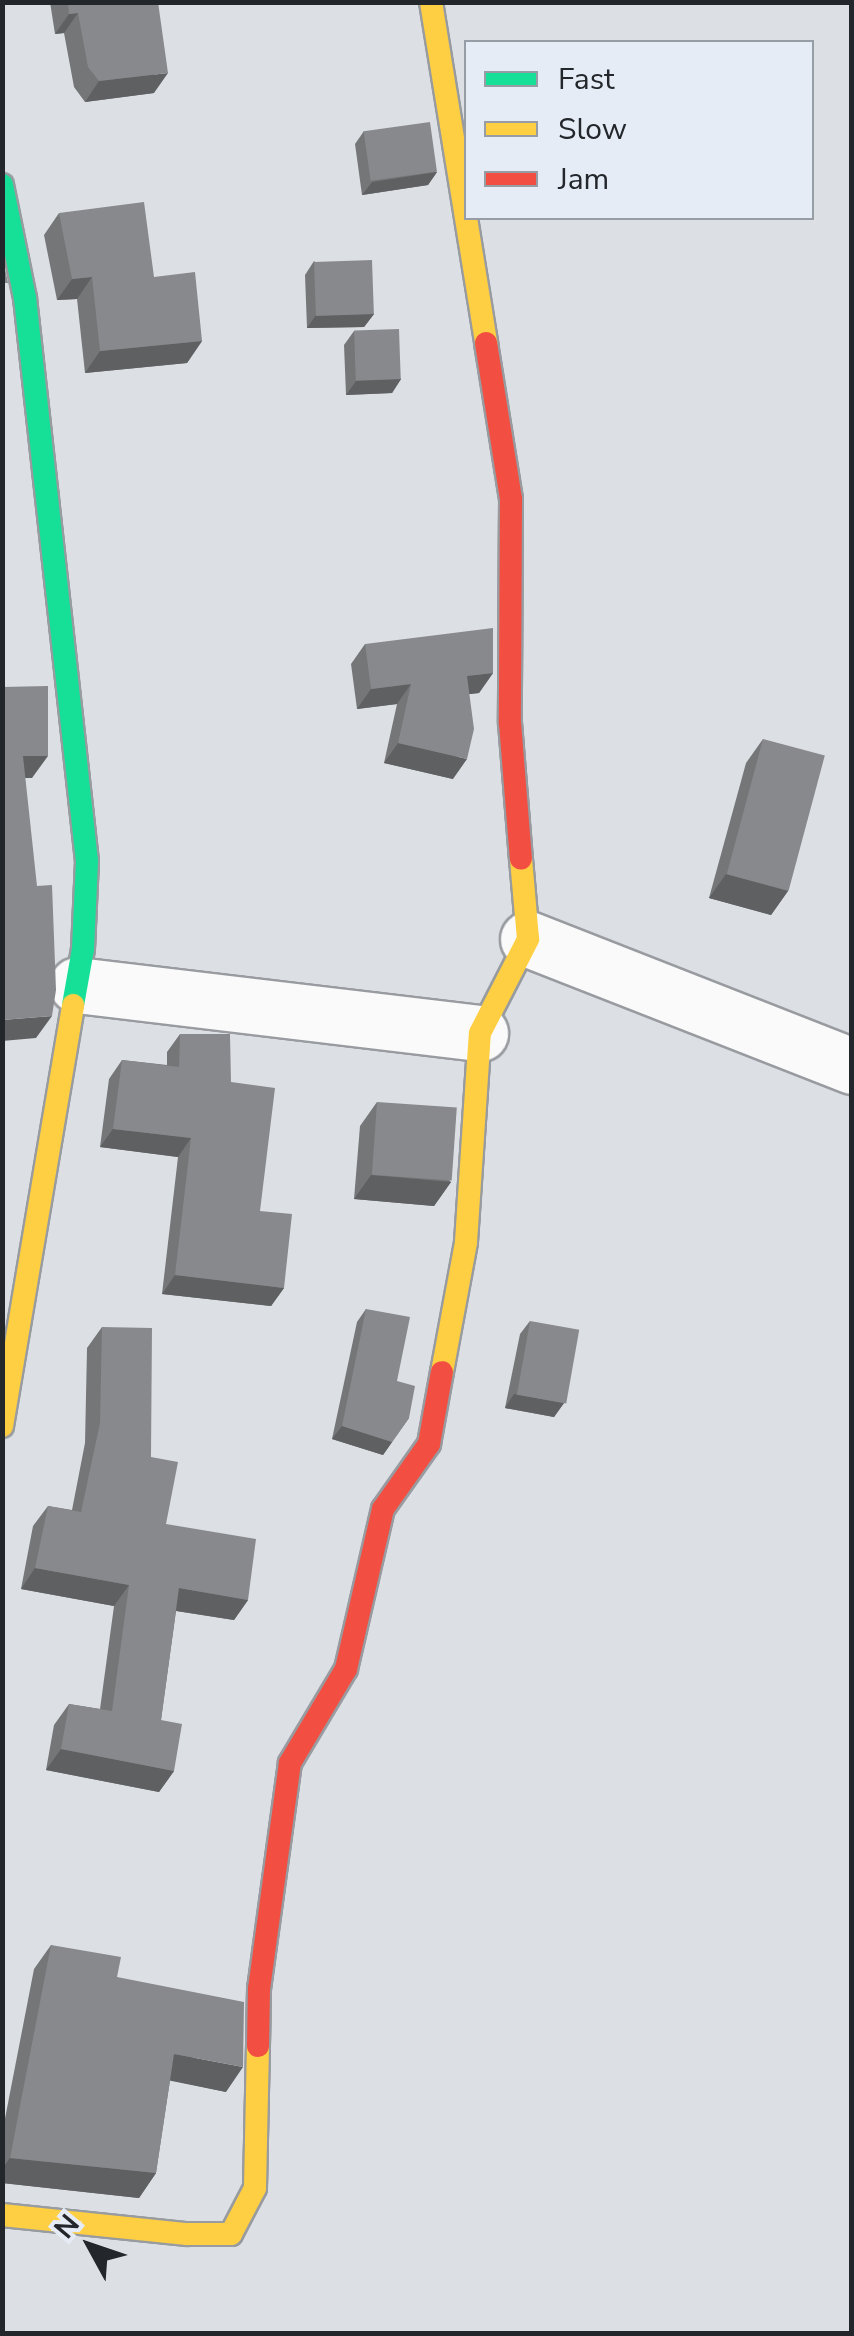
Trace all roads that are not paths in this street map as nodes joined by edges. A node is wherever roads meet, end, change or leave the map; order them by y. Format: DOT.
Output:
graph roads {
  1 [pos="432,2"];
  2 [pos="2,185"];
  3 [pos="464,203"];
  4 [pos="467,220"];
  5 [pos="528,939"];
  6 [pos="77,985"];
  7 [pos="480,1033"];
  8 [pos="852,1066"];
  9 [pos="2,1426"];
  10 [pos="2,2215"];
  1 -- 3 [label="street"];
  2 -- 6 [label="street"];
  4 -- 5 [label="street"];
  5 -- 7 [label="street"];
  5 -- 8 [label="street"];
  6 -- 7 [label="street"];
  6 -- 9 [label="street"];
  7 -- 10 [label="street"];
}
